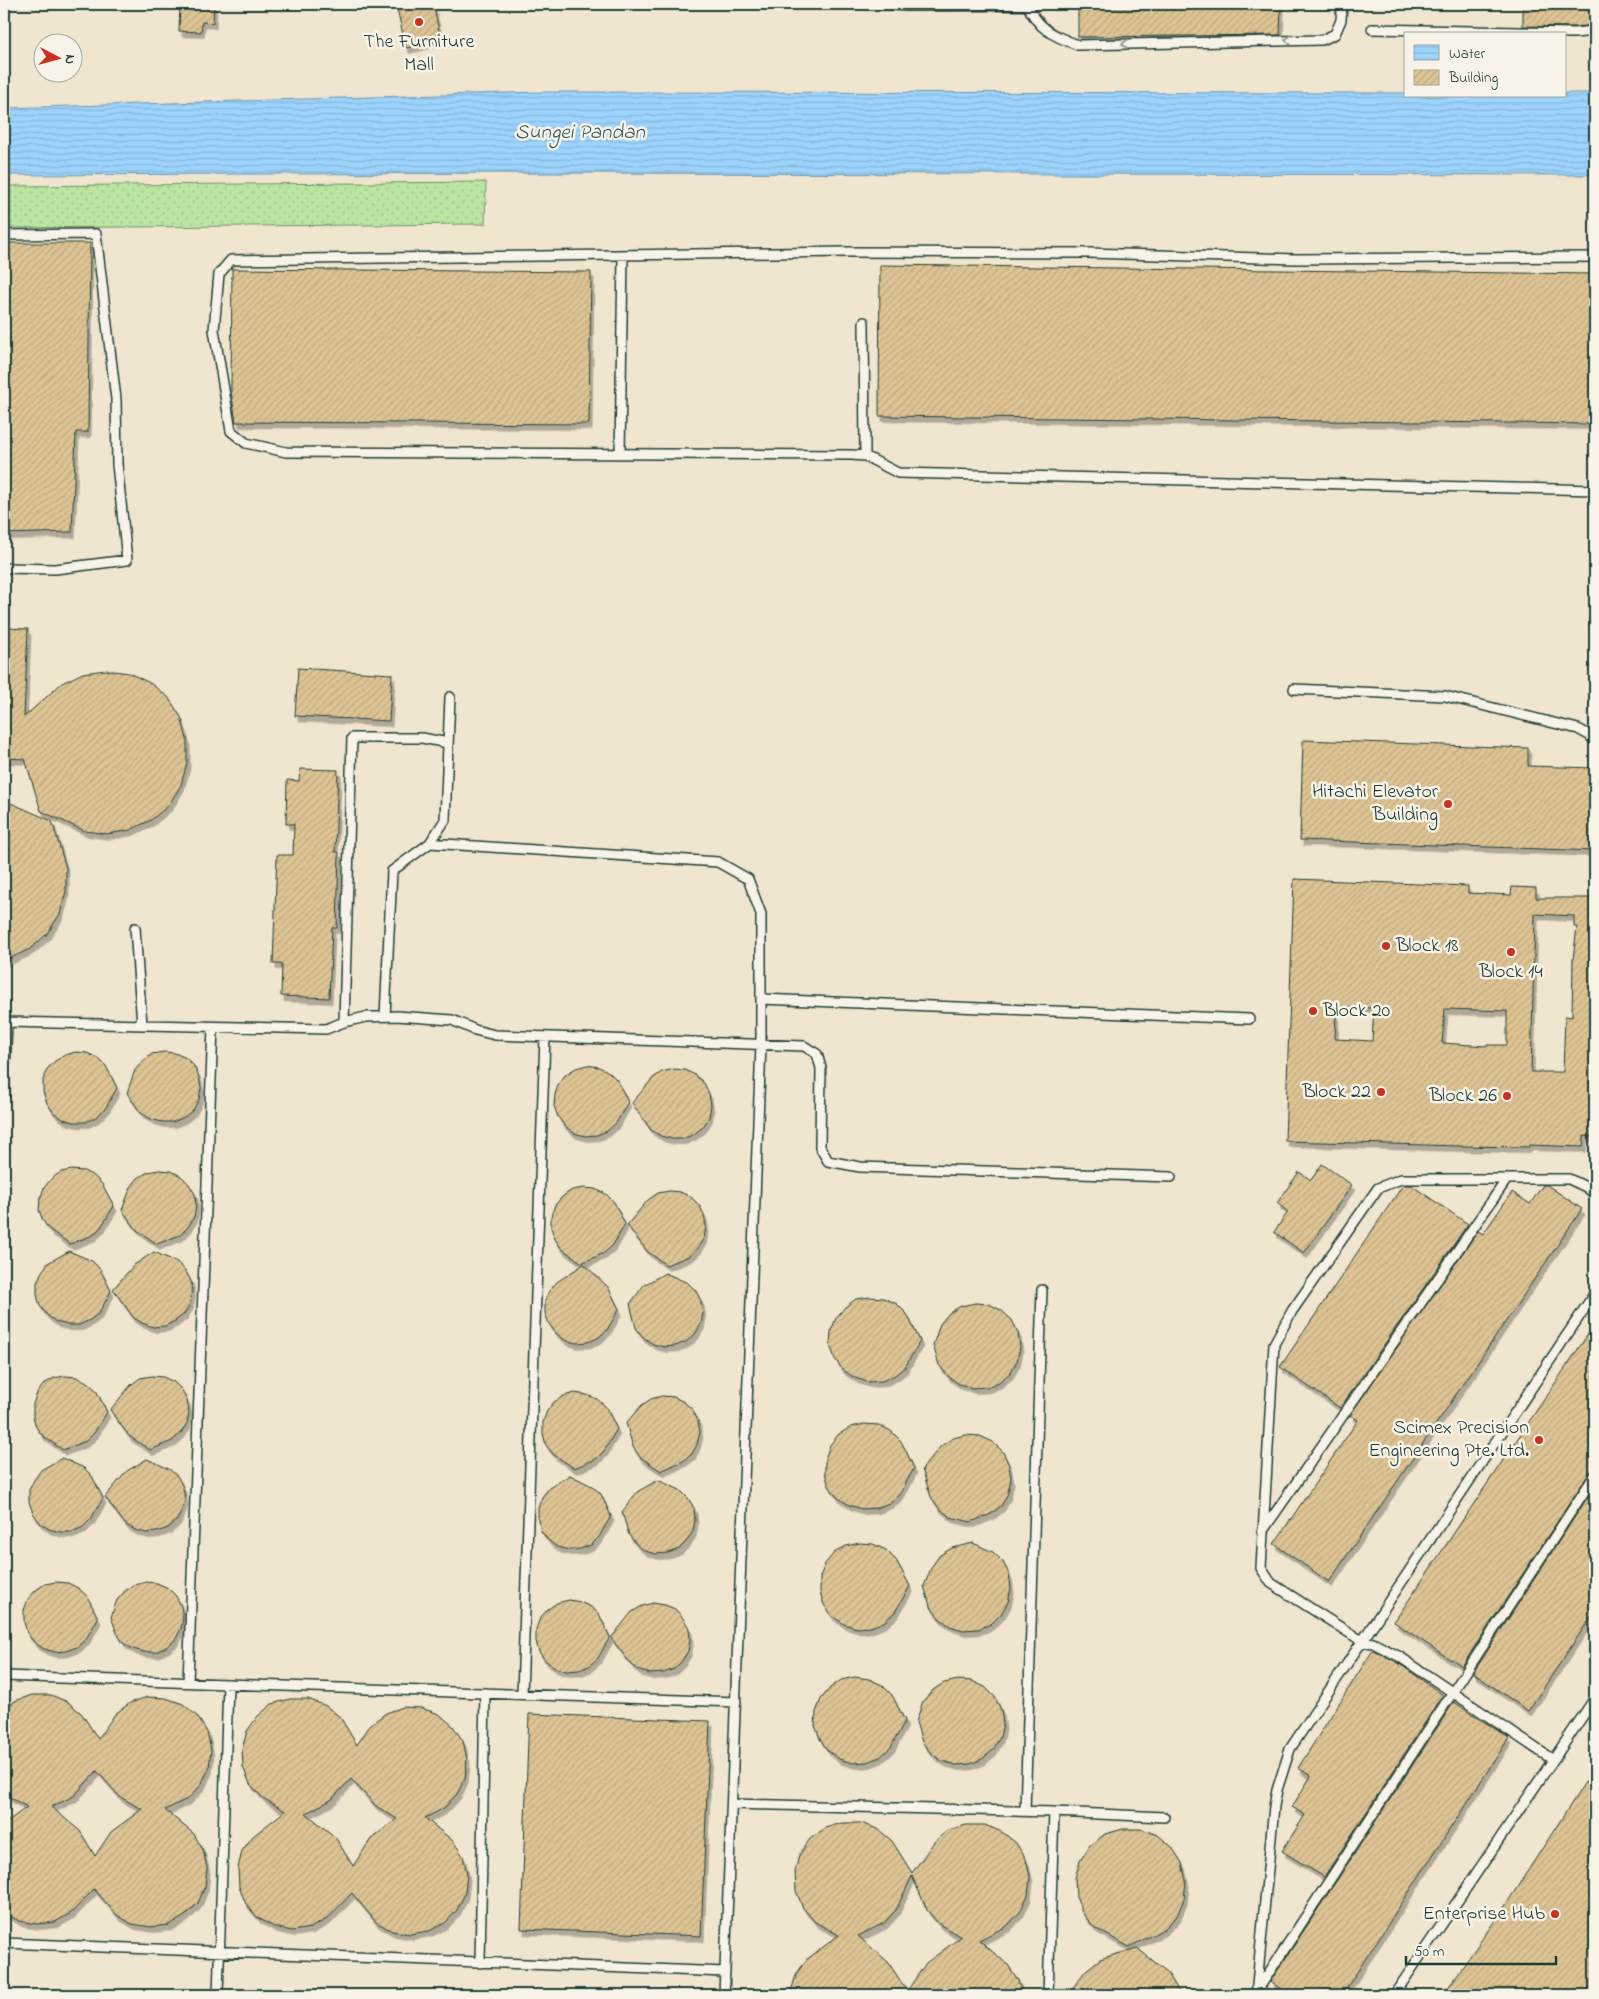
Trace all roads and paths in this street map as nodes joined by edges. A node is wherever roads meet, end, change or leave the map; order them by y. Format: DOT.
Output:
graph roads {
  1 [pos="881,4"];
  2 [pos="1027,4"];
  3 [pos="1342,4"];
  4 [pos="907,5"];
  5 [pos="1372,29"];
  6 [pos="1524,32"];
  7 [pos="1595,32"];
  8 [pos="1566,33"];
  9 [pos="4,235"];
  10 [pos="623,255"];
  11 [pos="1595,257"];
  12 [pos="864,322"];
  13 [pos="620,454"];
  14 [pos="865,456"];
  15 [pos="1595,490"];
  16 [pos="4,568"];
  17 [pos="1294,689"];
  18 [pos="450,697"];
  19 [pos="1595,741"];
  20 [pos="448,743"];
  21 [pos="430,842"];
  22 [pos="136,928"];
  23 [pos="761,999"];
  24 [pos="385,1016"];
  25 [pos="1249,1019"];
  26 [pos="5,1020"];
  27 [pos="344,1022"];
  28 [pos="142,1025"];
  29 [pos="213,1027"];
  30 [pos="546,1037"];
  31 [pos="761,1045"];
  32 [pos="4,1096"];
  33 [pos="1171,1176"];
  34 [pos="1507,1179"];
  35 [pos="1595,1194"];
  36 [pos="1042,1290"];
  37 [pos="1595,1292"];
  38 [pos="1595,1475"];
  39 [pos="1262,1533"];
  40 [pos="1362,1641"];
  41 [pos="4,1676"];
  42 [pos="188,1682"];
  43 [pos="228,1684"];
  44 [pos="484,1692"];
  45 [pos="1454,1693"];
  46 [pos="522,1694"];
  47 [pos="1595,1698"];
  48 [pos="736,1702"];
  49 [pos="1553,1760"];
  50 [pos="732,1804"];
  51 [pos="1025,1811"];
  52 [pos="1054,1812"];
  53 [pos="1164,1817"];
  54 [pos="4,1943"];
  55 [pos="220,1952"];
  56 [pos="480,1962"];
  57 [pos="725,1972"];
  58 [pos="1256,1994"];
  59 [pos="218,1995"];
  60 [pos="724,1995"];
  61 [pos="1048,1995"];
  62 [pos="1394,1995"];
  1 -- 4 [label="lane"];
  3 -- 2 [label="lane, one-way"];
  2 -- 4 [label="lane"];
  5 -- 6 [label="lane"];
  7 -- 8 [label="lane"];
  9 -- 16 [label="lane"];
  10 -- 11 [label="lane"];
  10 -- 13 [label="lane"];
  10 -- 13 [label="lane"];
  12 -- 14 [label="lane"];
  13 -- 14 [label="lane"];
  14 -- 15 [label="lane"];
  17 -- 19 [label="lane"];
  18 -- 20 [label="lane"];
  20 -- 21 [label="lane"];
  20 -- 27 [label="lane"];
  21 -- 23 [label="lane"];
  21 -- 24 [label="lane"];
  22 -- 28 [label="lane"];
  23 -- 25 [label="lane"];
  23 -- 31 [label="lane"];
  24 -- 27 [label="lane"];
  24 -- 30 [label="lane"];
  26 -- 28 [label="lane"];
  26 -- 32 [label="lane"];
  27 -- 29 [label="lane"];
  28 -- 29 [label="lane"];
  29 -- 42 [label="lane"];
  30 -- 31 [label="lane"];
  30 -- 46 [label="lane"];
  31 -- 33 [label="lane"];
  31 -- 48 [label="lane"];
  34 -- 35 [label="lane"];
  34 -- 39 [label="lane"];
  34 -- 39 [label="lane"];
  36 -- 51 [label="lane"];
  37 -- 40 [label="lane"];
  38 -- 45 [label="lane"];
  39 -- 40 [label="lane"];
  40 -- 45 [label="lane"];
  40 -- 58 [label="lane"];
  41 -- 42 [label="lane"];
  42 -- 43 [label="lane"];
  43 -- 44 [label="lane"];
  43 -- 55 [label="lane"];
  44 -- 46 [label="lane"];
  44 -- 56 [label="lane"];
  45 -- 49 [label="lane"];
  45 -- 58 [label="lane"];
  46 -- 48 [label="lane"];
  47 -- 49 [label="lane"];
  48 -- 50 [label="lane"];
  49 -- 62 [label="lane"];
  50 -- 51 [label="lane"];
  50 -- 57 [label="lane"];
  51 -- 52 [label="lane"];
  52 -- 53 [label="lane"];
  52 -- 61 [label="lane"];
  54 -- 55 [label="lane"];
  55 -- 56 [label="lane"];
  55 -- 59 [label="lane"];
  56 -- 57 [label="lane"];
  57 -- 60 [label="lane"];
}
